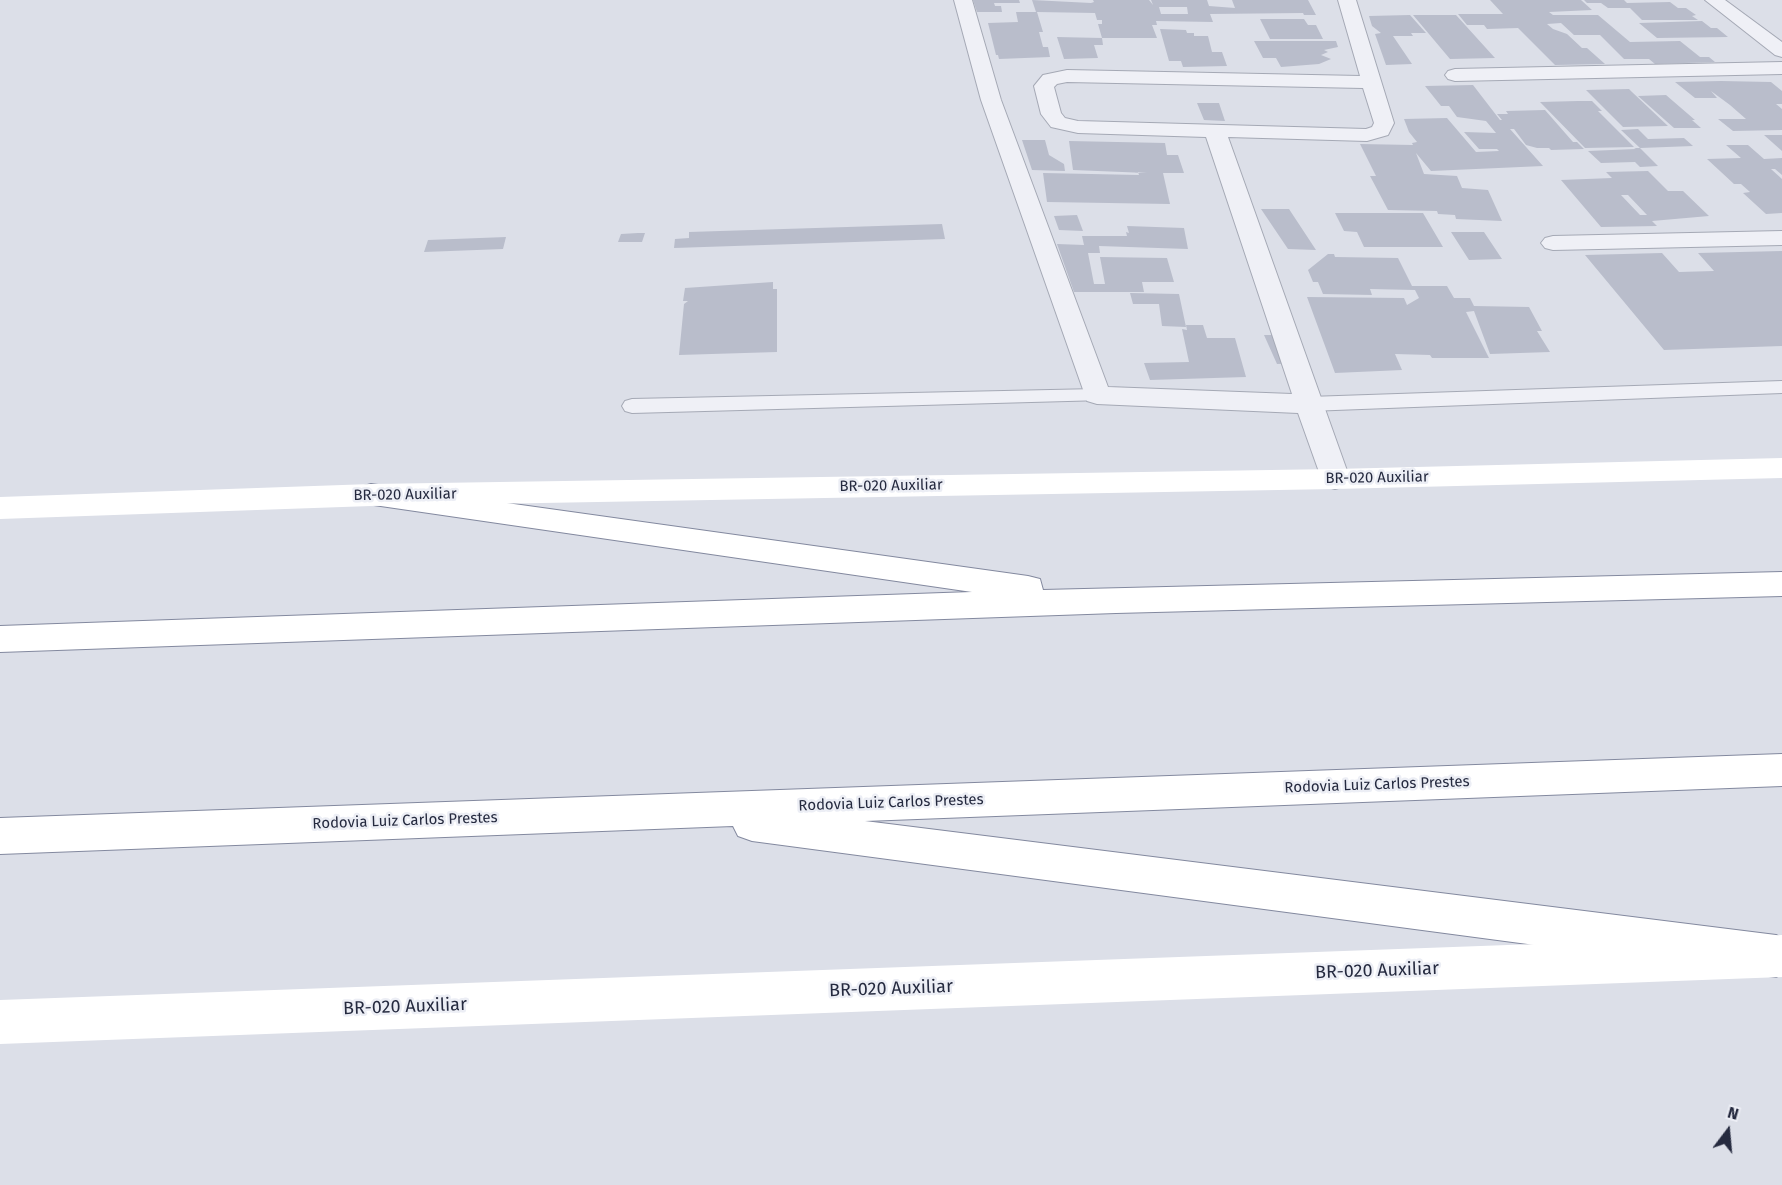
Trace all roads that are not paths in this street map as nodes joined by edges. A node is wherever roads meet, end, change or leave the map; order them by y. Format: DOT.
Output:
graph roads {
  1 [pos="963,0"];
  2 [pos="1347,0"];
  3 [pos="1714,0"];
  4 [pos="1782,51"];
  5 [pos="1782,68"];
  6 [pos="1455,75"];
  7 [pos="1373,82"];
  8 [pos="1215,132"];
  9 [pos="1782,238"];
  10 [pos="1553,243"];
  11 [pos="1782,387"];
  12 [pos="1097,395"];
  13 [pos="1309,404"];
  14 [pos="632,406"];
  15 [pos="1782,468"];
  16 [pos="1335,479"];
  17 [pos="370,495"];
  18 [pos="0,508"];
  19 [pos="1782,584"];
  20 [pos="1116,600"];
  21 [pos="0,639"];
  22 [pos="1782,770"];
  23 [pos="658,812"];
  24 [pos="0,836"];
  25 [pos="1779,956"];
  26 [pos="0,1022"];
  1 -- 12 [label="street"];
  2 -- 7 [label="street"];
  3 -- 4 [label="street"];
  5 -- 6 [label="street"];
  7 -- 8 [label="street"];
  7 -- 8 [label="street"];
  8 -- 13 [label="street"];
  9 -- 10 [label="street"];
  11 -- 13 [label="lane"];
  12 -- 13 [label="street"];
  12 -- 14 [label="lane"];
  13 -- 16 [label="street"];
  15 -- 16 [label="main road, BR-020 Auxiliar"];
  16 -- 17 [label="main road, BR-020 Auxiliar"];
  17 -- 18 [label="main road, BR-020 Auxiliar"];
  17 -- 20 [label="main road"];
  19 -- 20 [label="main road"];
  20 -- 21 [label="main road"];
  22 -- 23 [label="main road, Rodovia Luiz Carlos Prestes"];
  23 -- 24 [label="main road, Rodovia Luiz Carlos Prestes"];
  23 -- 25 [label="main road"];
  25 -- 26 [label="main road, BR-020 Auxiliar"];
}
